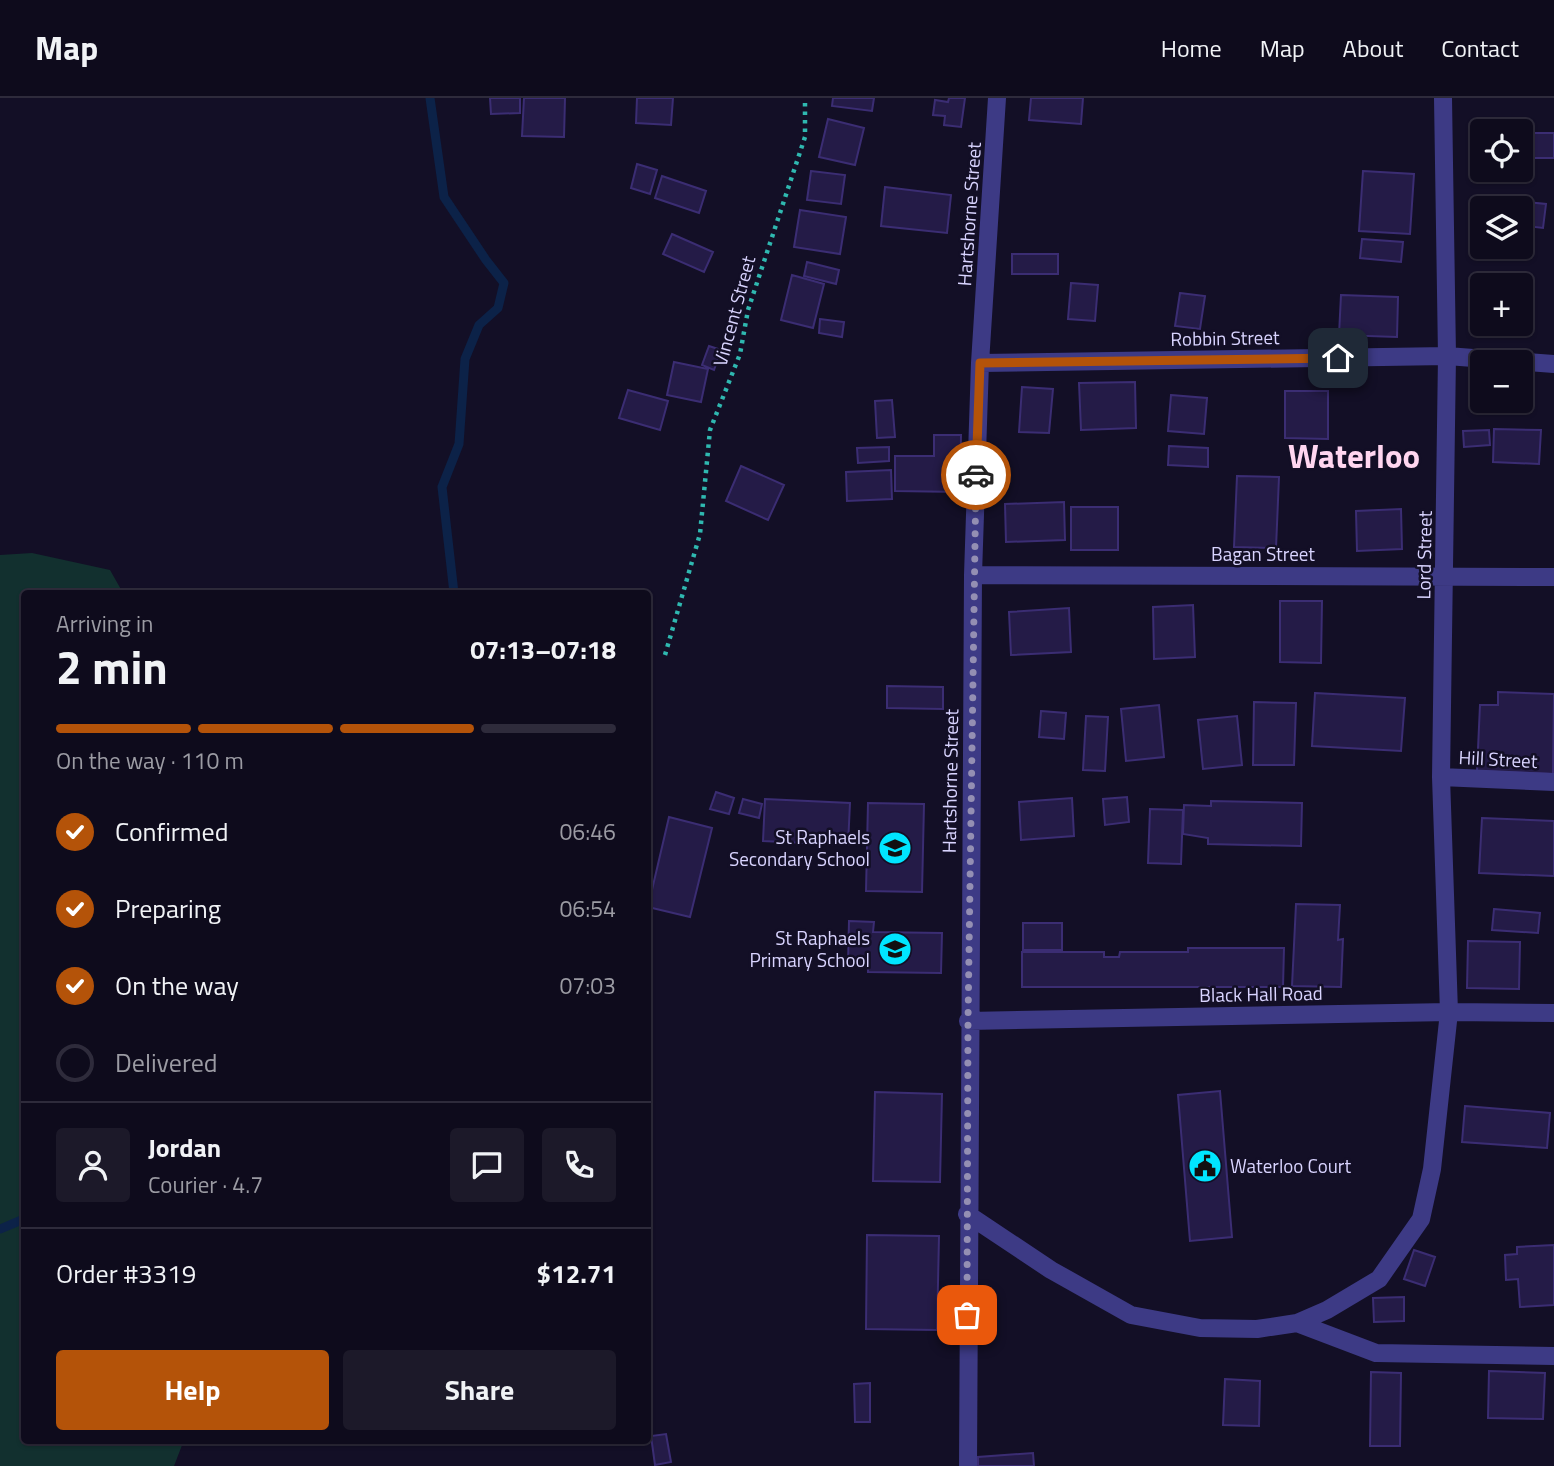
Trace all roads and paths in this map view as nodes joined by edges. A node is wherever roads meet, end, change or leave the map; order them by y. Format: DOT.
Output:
graph roads {
  1 [pos="805,98"];
  2 [pos="997,98"];
  3 [pos="1443,98"];
  4 [pos="1447,356"];
  5 [pos="980,363"];
  6 [pos="1554,363"];
  7 [pos="973,575"];
  8 [pos="1445,576"];
  9 [pos="1554,577"];
  10 [pos="665,656"];
  11 [pos="1441,777"];
  12 [pos="1554,782"];
  13 [pos="1449,1012"];
  14 [pos="1554,1013"];
  15 [pos="968,1021"];
  16 [pos="967,1214"];
  17 [pos="1297,1322"];
  18 [pos="1554,1356"];
  19 [pos="968,1466"];
  1 -- 10 [label="path, Vincent Street"];
  2 -- 5 [label="street, Hartshorne Street"];
  3 -- 4 [label="street, Lord Street"];
  4 -- 5 [label="street, Robbin Street"];
  4 -- 6 [label="street, Robbin Street"];
  4 -- 8 [label="street, Lord Street"];
  5 -- 7 [label="street, Hartshorne Street"];
  7 -- 8 [label="street, Bagan Street"];
  7 -- 15 [label="street, Hartshorne Street"];
  8 -- 9 [label="street, Bagan Street"];
  8 -- 11 [label="street, Lord Street"];
  11 -- 12 [label="street, Hill Street"];
  11 -- 13 [label="street, Lord Street"];
  13 -- 14 [label="street, Black Hall Road"];
  13 -- 15 [label="street, Black Hall Road"];
  13 -- 17 [label="street, Lord Street"];
  15 -- 16 [label="street, Hartshorne Street"];
  16 -- 17 [label="street, Lord Street"];
  16 -- 19 [label="street, Hartshorne Street"];
  17 -- 18 [label="street"];
}
